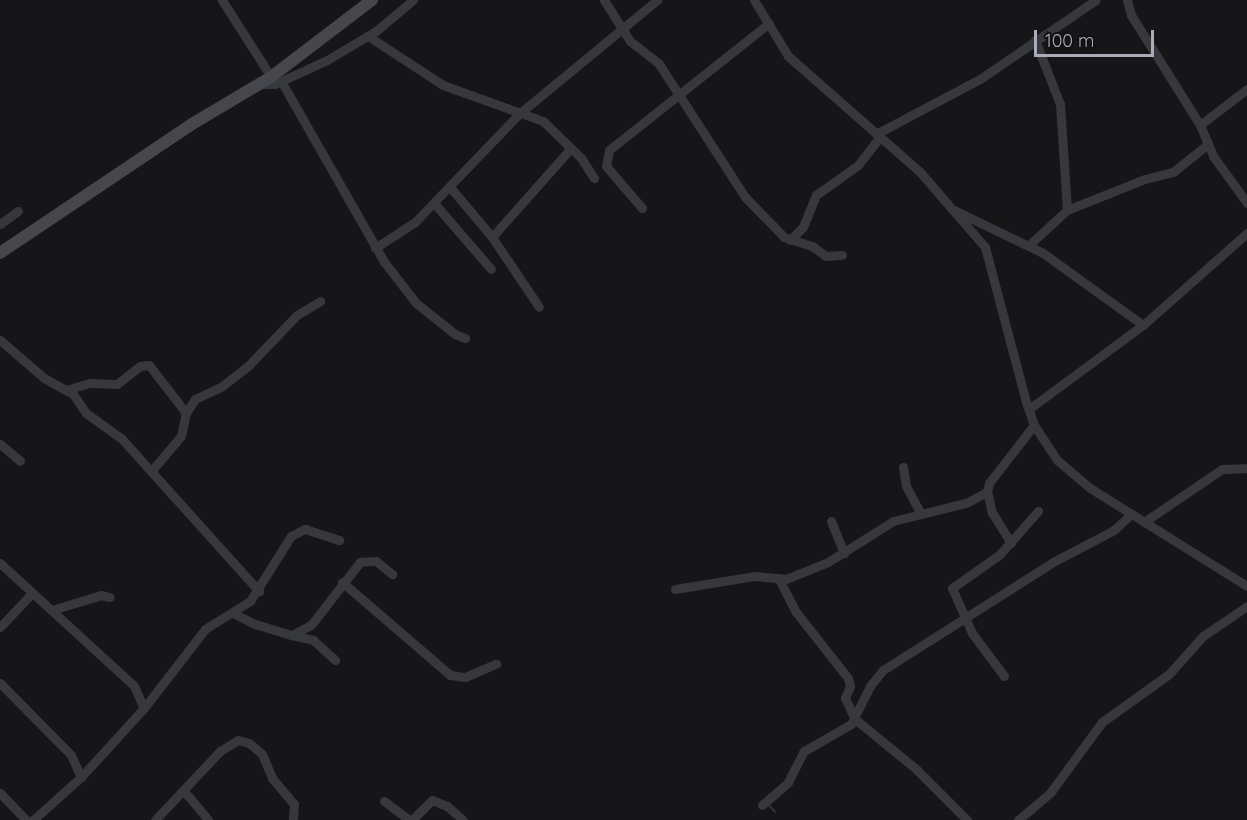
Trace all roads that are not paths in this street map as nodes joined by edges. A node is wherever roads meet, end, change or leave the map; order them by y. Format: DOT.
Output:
graph roads {
  1 [pos="222,0"];
  2 [pos="372,0"];
  3 [pos="413,0"];
  4 [pos="604,0"];
  5 [pos="657,0"];
  6 [pos="754,0"];
  7 [pos="1096,0"];
  8 [pos="1127,0"];
  9 [pos="769,23"];
  10 [pos="620,28"];
  11 [pos="368,36"];
  12 [pos="1035,40"];
  13 [pos="276,79"];
  14 [pos="1247,88"];
  15 [pos="677,97"];
  16 [pos="520,113"];
  17 [pos="1200,125"];
  18 [pos="878,135"];
  19 [pos="1208,144"];
  20 [pos="570,149"];
  21 [pos="594,178"];
  22 [pos="450,187"];
  23 [pos="1246,198"];
  24 [pos="434,203"];
  25 [pos="642,208"];
  26 [pos="954,210"];
  27 [pos="1067,210"];
  28 [pos="18,211"];
  29 [pos="0,224"];
  30 [pos="1247,233"];
  31 [pos="492,237"];
  32 [pos="790,240"];
  33 [pos="1029,245"];
  34 [pos="375,248"];
  35 [pos="0,253"];
  36 [pos="842,255"];
  37 [pos="491,269"];
  38 [pos="320,301"];
  39 [pos="539,307"];
  40 [pos="1143,325"];
  41 [pos="465,338"];
  42 [pos="0,340"];
  43 [pos="66,390"];
  44 [pos="1029,409"];
  45 [pos="186,413"];
  46 [pos="1034,425"];
  47 [pos="0,444"];
  48 [pos="20,461"];
  49 [pos="903,467"];
  50 [pos="1247,468"];
  51 [pos="153,469"];
  52 [pos="987,492"];
  53 [pos="1038,511"];
  54 [pos="920,512"];
  55 [pos="1131,514"];
  56 [pos="831,521"];
  57 [pos="1144,522"];
  58 [pos="339,540"];
  59 [pos="1011,543"];
  60 [pos="844,553"];
  61 [pos="0,563"];
  62 [pos="392,574"];
  63 [pos="780,581"];
  64 [pos="342,582"];
  65 [pos="1247,586"];
  66 [pos="675,589"];
  67 [pos="259,591"];
  68 [pos="32,593"];
  69 [pos="110,597"];
  70 [pos="1247,606"];
  71 [pos="52,610"];
  72 [pos="233,613"];
  73 [pos="965,617"];
  74 [pos="0,627"];
  75 [pos="292,635"];
  76 [pos="335,660"];
  77 [pos="496,664"];
  78 [pos="1004,676"];
  79 [pos="0,683"];
  80 [pos="144,708"];
  81 [pos="855,719"];
  82 [pos="81,777"];
  83 [pos="184,790"];
  84 [pos="0,794"];
  85 [pos="384,801"];
  86 [pos="765,802"];
  87 [pos="26,820"];
  88 [pos="33,820"];
  89 [pos="155,820"];
  90 [pos="208,820"];
  91 [pos="293,820"];
  92 [pos="410,820"];
  93 [pos="463,820"];
  94 [pos="967,820"];
  95 [pos="1018,820"];
  1 -- 13 [label="street"];
  2 -- 13 [label="main road"];
  3 -- 11 [label="street"];
  4 -- 10 [label="street"];
  5 -- 10 [label="street"];
  6 -- 9 [label="street"];
  7 -- 12 [label="street"];
  8 -- 17 [label="street"];
  9 -- 15 [label="street"];
  9 -- 18 [label="street"];
  10 -- 15 [label="street"];
  10 -- 16 [label="street"];
  11 -- 13 [label="street"];
  11 -- 16 [label="street"];
  12 -- 18 [label="street"];
  12 -- 27 [label="street"];
  13 -- 34 [label="street"];
  13 -- 35 [label="main road"];
  14 -- 17 [label="street"];
  15 -- 25 [label="street"];
  15 -- 32 [label="street"];
  16 -- 20 [label="street"];
  16 -- 22 [label="street"];
  17 -- 19 [label="street"];
  18 -- 26 [label="street"];
  18 -- 32 [label="street"];
  19 -- 23 [label="street"];
  19 -- 27 [label="street"];
  20 -- 21 [label="street"];
  20 -- 31 [label="street"];
  22 -- 24 [label="street"];
  22 -- 31 [label="street"];
  24 -- 34 [label="street"];
  24 -- 37 [label="street"];
  26 -- 33 [label="street"];
  26 -- 44 [label="street"];
  27 -- 33 [label="street"];
  28 -- 29 [label="street"];
  30 -- 40 [label="street"];
  31 -- 39 [label="street"];
  32 -- 36 [label="street"];
  33 -- 40 [label="street"];
  34 -- 41 [label="street"];
  38 -- 45 [label="street"];
  40 -- 44 [label="street"];
  42 -- 43 [label="street"];
  43 -- 45 [label="street"];
  43 -- 51 [label="street"];
  44 -- 46 [label="street"];
  45 -- 51 [label="street"];
  46 -- 52 [label="street"];
  46 -- 55 [label="street"];
  47 -- 48 [label="street"];
  49 -- 54 [label="street"];
  50 -- 57 [label="street"];
  51 -- 67 [label="street"];
  52 -- 54 [label="street"];
  52 -- 59 [label="street"];
  53 -- 59 [label="street"];
  54 -- 60 [label="street"];
  55 -- 57 [label="street"];
  55 -- 73 [label="street"];
  56 -- 60 [label="street"];
  57 -- 65 [label="street"];
  58 -- 67 [label="street"];
  59 -- 73 [label="street"];
  60 -- 63 [label="street"];
  61 -- 68 [label="street"];
  62 -- 64 [label="street"];
  63 -- 66 [label="street"];
  63 -- 81 [label="street"];
  64 -- 75 [label="street"];
  64 -- 77 [label="street"];
  67 -- 72 [label="street"];
  68 -- 71 [label="street"];
  68 -- 74 [label="street"];
  69 -- 71 [label="street"];
  70 -- 95 [label="street"];
  71 -- 80 [label="street"];
  72 -- 75 [label="street"];
  72 -- 80 [label="street"];
  73 -- 78 [label="street"];
  73 -- 81 [label="street"];
  75 -- 76 [label="street"];
  79 -- 82 [label="street"];
  80 -- 82 [label="street"];
  81 -- 86 [label="street"];
  81 -- 94 [label="street"];
  82 -- 88 [label="street"];
  83 -- 89 [label="street"];
  83 -- 90 [label="street"];
  83 -- 91 [label="street"];
  84 -- 87 [label="street"];
  85 -- 92 [label="street"];
  92 -- 93 [label="street"];
}
